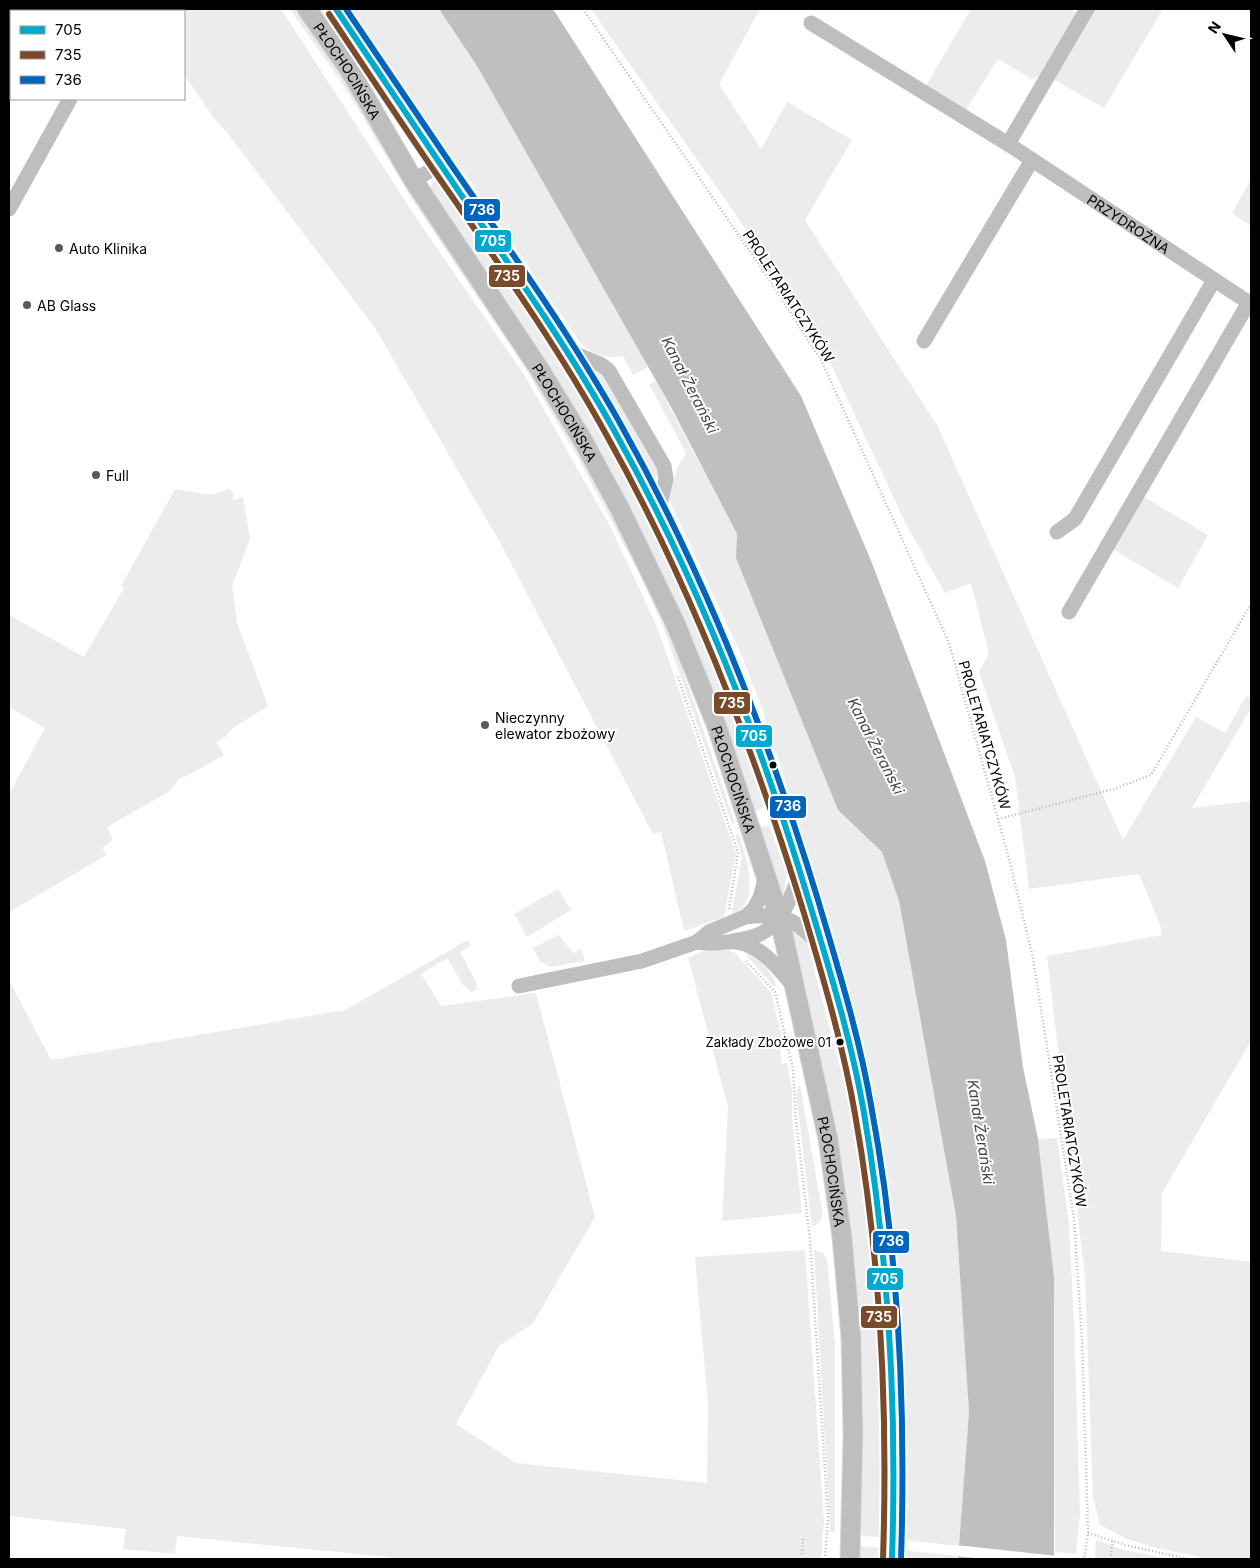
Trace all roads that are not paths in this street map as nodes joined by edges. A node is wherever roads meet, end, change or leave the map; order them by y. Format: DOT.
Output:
graph roads {
  1 [pos="307,9"];
  2 [pos="336,9"];
  3 [pos="1087,9"];
  4 [pos="811,23"];
  5 [pos="69,100"];
  6 [pos="1008,144"];
  7 [pos="1032,160"];
  8 [pos="440,164"];
  9 [pos="414,180"];
  10 [pos="9,209"];
  11 [pos="1214,280"];
  12 [pos="1250,303"];
  13 [pos="924,341"];
  14 [pos="566,350"];
  15 [pos="658,513"];
  16 [pos="1057,532"];
  17 [pos="1069,612"];
  18 [pos="801,870"];
  19 [pos="766,875"];
  20 [pos="779,916"];
  21 [pos="745,917"];
  22 [pos="697,942"];
  23 [pos="733,942"];
  24 [pos="823,948"];
  25 [pos="519,986"];
  26 [pos="796,989"];
  27 [pos="850,1559"];
  28 [pos="892,1559"];
  1 -- 9 [label="main road, PŁOCHOCIŃSKA"];
  2 -- 8 [label="main road, PŁOCHOCIŃSKA"];
  3 -- 6 [label="street"];
  4 -- 6 [label="street, PRZYDROŻNA"];
  5 -- 10 [label="street"];
  6 -- 7 [label="street, PRZYDROŻNA"];
  7 -- 11 [label="street, PRZYDROŻNA"];
  7 -- 13 [label="street"];
  8 -- 9 [label="street"];
  8 -- 14 [label="main road, PŁOCHOCIŃSKA"];
  9 -- 19 [label="main road, PŁOCHOCIŃSKA"];
  11 -- 12 [label="street, PRZYDROŻNA"];
  11 -- 16 [label="street"];
  12 -- 17 [label="street"];
  14 -- 15 [label="main road, PŁOCHOCIŃSKA"];
  14 -- 15 [label="street"];
  15 -- 18 [label="main road, PŁOCHOCIŃSKA"];
  18 -- 20 [label="street"];
  18 -- 24 [label="main road, PŁOCHOCIŃSKA"];
  19 -- 20 [label="main road, PŁOCHOCIŃSKA"];
  19 -- 21 [label="street"];
  20 -- 21 [label="street"];
  20 -- 23 [label="street"];
  20 -- 24 [label="street"];
  20 -- 26 [label="main road, PŁOCHOCIŃSKA"];
  21 -- 22 [label="street"];
  22 -- 23 [label="street"];
  22 -- 25 [label="street"];
  23 -- 26 [label="street"];
  24 -- 28 [label="main road, PŁOCHOCIŃSKA"];
  26 -- 27 [label="main road, PŁOCHOCIŃSKA"];
}
